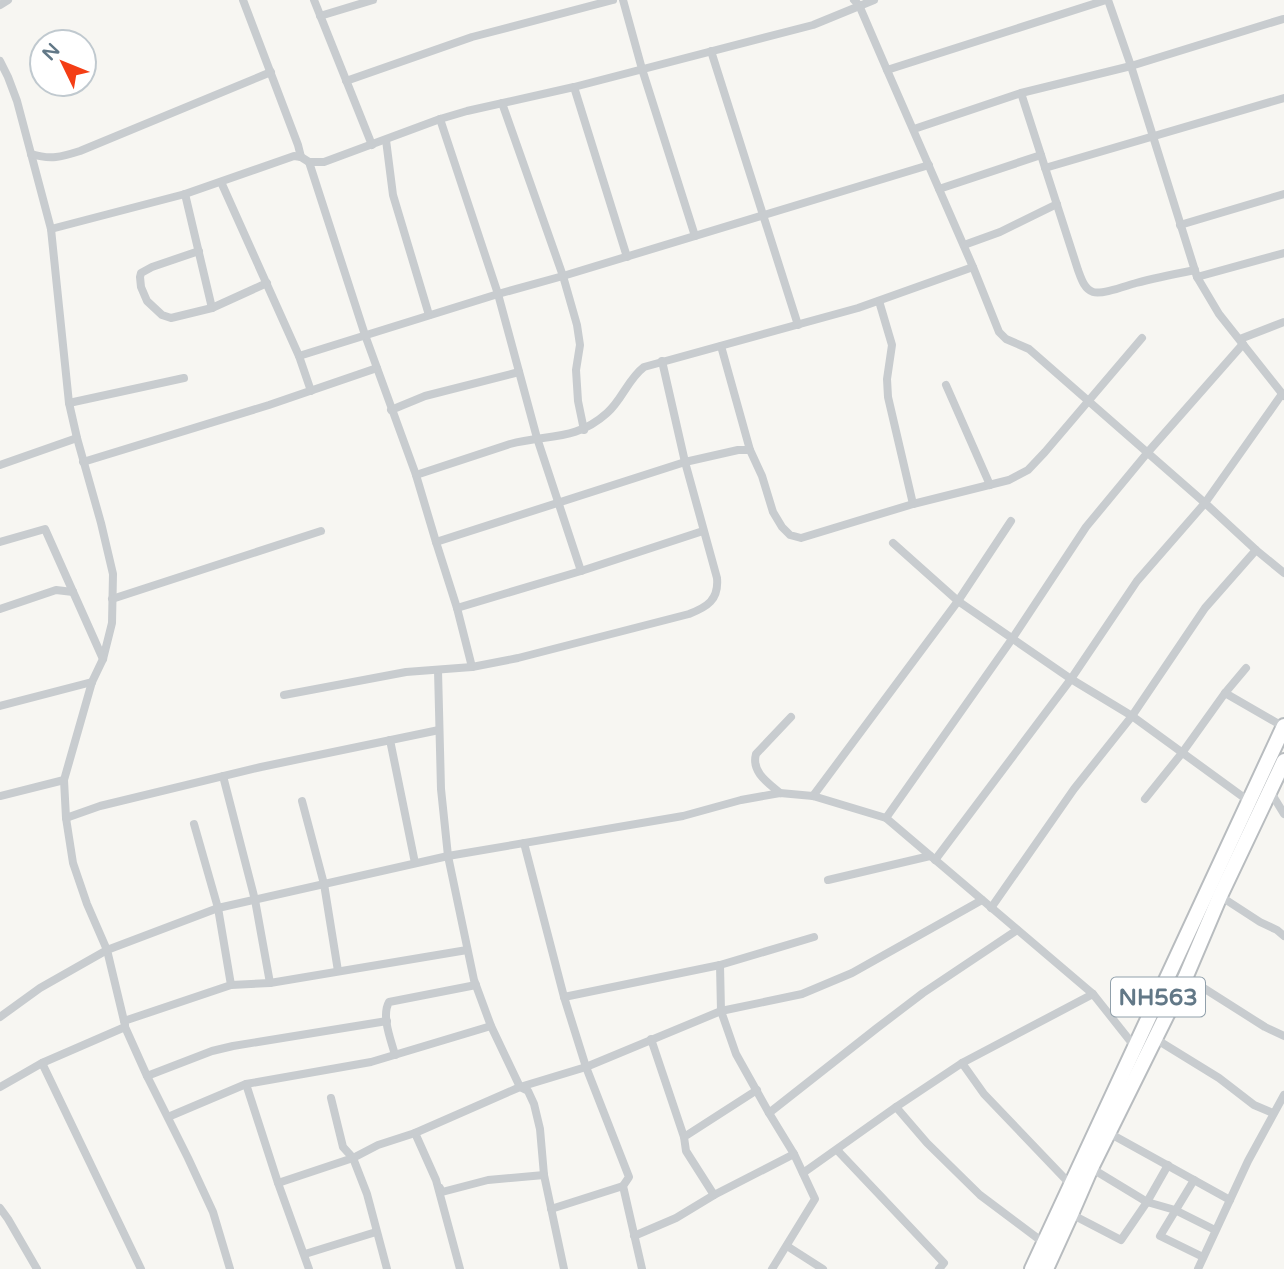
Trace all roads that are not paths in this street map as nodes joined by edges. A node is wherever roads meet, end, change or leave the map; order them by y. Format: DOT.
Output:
graph roads {
  1 [pos="8,0"];
  2 [pos="243,0"];
  3 [pos="314,0"];
  4 [pos="373,0"];
  5 [pos="613,0"];
  6 [pos="623,0"];
  7 [pos="874,0"];
  8 [pos="1107,0"];
  9 [pos="857,2"];
  10 [pos="0,5"];
  11 [pos="320,16"];
  12 [pos="1283,19"];
  13 [pos="711,51"];
  14 [pos="0,61"];
  15 [pos="1131,66"];
  16 [pos="642,69"];
  17 [pos="887,70"];
  18 [pos="271,72"];
  19 [pos="346,81"];
  20 [pos="574,87"];
  21 [pos="1021,93"];
  22 [pos="1284,98"];
  23 [pos="502,103"];
  24 [pos="440,119"];
  25 [pos="914,129"];
  26 [pos="1153,136"];
  27 [pos="386,140"];
  28 [pos="372,145"];
  29 [pos="31,154"];
  30 [pos="1041,155"];
  31 [pos="300,157"];
  32 [pos="309,162"];
  33 [pos="929,165"];
  34 [pos="1045,168"];
  35 [pos="221,182"];
  36 [pos="939,189"];
  37 [pos="185,194"];
  38 [pos="1284,194"];
  39 [pos="1057,204"];
  40 [pos="763,216"];
  41 [pos="1180,225"];
  42 [pos="51,229"];
  43 [pos="695,236"];
  44 [pos="964,245"];
  45 [pos="199,251"];
  46 [pos="1284,253"];
  47 [pos="626,257"];
  48 [pos="973,267"];
  49 [pos="1196,274"];
  50 [pos="563,276"];
  51 [pos="267,283"];
  52 [pos="498,294"];
  53 [pos="879,301"];
  54 [pos="212,308"];
  55 [pos="429,315"];
  56 [pos="1284,322"];
  57 [pos="798,324"];
  58 [pos="365,335"];
  59 [pos="1142,338"];
  60 [pos="1242,341"];
  61 [pos="721,346"];
  62 [pos="299,356"];
  63 [pos="662,361"];
  64 [pos="377,368"];
  65 [pos="519,372"];
  66 [pos="184,377"];
  67 [pos="947,385"];
  68 [pos="311,391"];
  69 [pos="1283,395"];
  70 [pos="1089,401"];
  71 [pos="69,403"];
  72 [pos="391,411"];
  73 [pos="584,430"];
  74 [pos="77,438"];
  75 [pos="537,438"];
  76 [pos="750,450"];
  77 [pos="1147,452"];
  78 [pos="83,462"];
  79 [pos="685,462"];
  80 [pos="0,466"];
  81 [pos="416,475"];
  82 [pos="990,485"];
  83 [pos="559,503"];
  84 [pos="1205,503"];
  85 [pos="913,504"];
  86 [pos="1012,521"];
  87 [pos="321,531"];
  88 [pos="703,531"];
  89 [pos="0,542"];
  90 [pos="436,542"];
  91 [pos="893,543"];
  92 [pos="1256,550"];
  93 [pos="581,571"];
  94 [pos="1284,573"];
  95 [pos="74,592"];
  96 [pos="112,599"];
  97 [pos="958,601"];
  98 [pos="457,608"];
  99 [pos="0,609"];
  100 [pos="1012,639"];
  101 [pos="103,659"];
  102 [pos="472,667"];
  103 [pos="1246,667"];
  104 [pos="438,670"];
  105 [pos="1071,679"];
  106 [pos="92,682"];
  107 [pos="1225,693"];
  108 [pos="284,695"];
  109 [pos="0,706"];
  110 [pos="1132,716"];
  111 [pos="791,717"];
  112 [pos="1284,727"];
  113 [pos="439,730"];
  114 [pos="390,740"];
  115 [pos="1182,753"];
  116 [pos="1284,761"];
  117 [pos="223,776"];
  118 [pos="64,780"];
  119 [pos="1270,791"];
  120 [pos="780,793"];
  121 [pos="0,796"];
  122 [pos="813,796"];
  123 [pos="1145,799"];
  124 [pos="302,801"];
  125 [pos="1248,801"];
  126 [pos="1261,810"];
  127 [pos="1284,814"];
  128 [pos="66,818"];
  129 [pos="886,818"];
  130 [pos="194,824"];
  131 [pos="524,843"];
  132 [pos="448,856"];
  133 [pos="932,858"];
  134 [pos="415,863"];
  135 [pos="828,880"];
  136 [pos="324,884"];
  137 [pos="1220,896"];
  138 [pos="255,900"];
  139 [pos="982,900"];
  140 [pos="218,908"];
  141 [pos="991,908"];
  142 [pos="1017,930"];
  143 [pos="1284,936"];
  144 [pos="814,937"];
  145 [pos="107,950"];
  146 [pos="467,950"];
  147 [pos="720,965"];
  148 [pos="1171,969"];
  149 [pos="338,971"];
  150 [pos="1186,976"];
  151 [pos="270,983"];
  152 [pos="231,985"];
  153 [pos="476,985"];
  154 [pos="1093,994"];
  155 [pos="564,997"];
  156 [pos="2,1011"];
  157 [pos="721,1012"];
  158 [pos="387,1021"];
  159 [pos="125,1024"];
  160 [pos="491,1026"];
  161 [pos="1284,1036"];
  162 [pos="1154,1038"];
  163 [pos="651,1039"];
  164 [pos="1135,1047"];
  165 [pos="395,1055"];
  166 [pos="42,1063"];
  167 [pos="962,1063"];
  168 [pos="586,1067"];
  169 [pos="147,1076"];
  170 [pos="246,1084"];
  171 [pos="0,1087"];
  172 [pos="520,1087"];
  173 [pos="757,1090"];
  174 [pos="1284,1095"];
  175 [pos="331,1098"];
  176 [pos="896,1107"];
  177 [pos="769,1113"];
  178 [pos="1273,1113"];
  179 [pos="168,1117"];
  180 [pos="415,1133"];
  181 [pos="1109,1133"];
  182 [pos="684,1137"];
  183 [pos="836,1150"];
  184 [pos="794,1154"];
  185 [pos="353,1158"];
  186 [pos="1168,1165"];
  187 [pos="1091,1168"];
  188 [pos="803,1173"];
  189 [pos="544,1175"];
  190 [pos="436,1180"];
  191 [pos="1194,1181"];
  192 [pos="278,1183"];
  193 [pos="1070,1184"];
  194 [pos="623,1186"];
  195 [pos="714,1195"];
  196 [pos="1230,1200"];
  197 [pos="1147,1202"];
  198 [pos="0,1208"];
  199 [pos="551,1209"];
  200 [pos="1175,1210"];
  201 [pos="1072,1214"];
  202 [pos="1215,1230"];
  203 [pos="376,1232"];
  204 [pos="634,1236"];
  205 [pos="1044,1243"];
  206 [pos="786,1246"];
  207 [pos="305,1254"];
  208 [pos="1203,1257"];
  209 [pos="944,1267"];
  210 [pos="37,1269"];
  211 [pos="141,1269"];
  212 [pos="230,1269"];
  213 [pos="309,1269"];
  214 [pos="387,1269"];
  215 [pos="460,1269"];
  216 [pos="564,1269"];
  217 [pos="642,1269"];
  218 [pos="772,1269"];
  219 [pos="823,1269"];
  220 [pos="1032,1269"];
  221 [pos="1046,1269"];
  222 [pos="1198,1269"];
  1 -- 10 [label="street"];
  2 -- 18 [label="street"];
  3 -- 11 [label="street"];
  4 -- 11 [label="street"];
  5 -- 19 [label="street"];
  6 -- 16 [label="street"];
  7 -- 9 [label="street"];
  8 -- 15 [label="street"];
  8 -- 17 [label="street"];
  9 -- 13 [label="street"];
  9 -- 17 [label="street"];
  11 -- 19 [label="street"];
  12 -- 15 [label="street"];
  13 -- 16 [label="street"];
  13 -- 40 [label="street"];
  14 -- 29 [label="street"];
  15 -- 21 [label="street"];
  15 -- 26 [label="street"];
  16 -- 20 [label="street"];
  16 -- 43 [label="street"];
  17 -- 25 [label="street"];
  18 -- 29 [label="street"];
  18 -- 31 [label="street"];
  19 -- 28 [label="street"];
  20 -- 23 [label="street"];
  20 -- 47 [label="street"];
  21 -- 25 [label="street"];
  21 -- 30 [label="street"];
  22 -- 26 [label="street"];
  23 -- 24 [label="street"];
  23 -- 50 [label="street"];
  24 -- 27 [label="street"];
  24 -- 52 [label="street"];
  25 -- 33 [label="street"];
  26 -- 34 [label="street"];
  26 -- 41 [label="street"];
  27 -- 28 [label="street"];
  27 -- 55 [label="street"];
  28 -- 32 [label="street"];
  29 -- 42 [label="street"];
  30 -- 34 [label="street"];
  30 -- 36 [label="street"];
  31 -- 32 [label="street"];
  31 -- 35 [label="street"];
  32 -- 58 [label="street"];
  33 -- 36 [label="street"];
  33 -- 40 [label="street"];
  34 -- 39 [label="street"];
  35 -- 37 [label="street"];
  35 -- 51 [label="street"];
  36 -- 44 [label="street"];
  37 -- 42 [label="street"];
  37 -- 45 [label="street"];
  38 -- 41 [label="street"];
  39 -- 44 [label="street"];
  39 -- 49 [label="street"];
  40 -- 43 [label="street"];
  40 -- 57 [label="street"];
  41 -- 49 [label="street"];
  42 -- 71 [label="street"];
  43 -- 47 [label="street"];
  44 -- 48 [label="street"];
  45 -- 54 [label="street"];
  45 -- 54 [label="street"];
  46 -- 49 [label="street"];
  47 -- 50 [label="street"];
  48 -- 53 [label="street"];
  48 -- 70 [label="street"];
  49 -- 60 [label="street"];
  50 -- 52 [label="street"];
  50 -- 73 [label="street"];
  51 -- 54 [label="street"];
  51 -- 62 [label="street"];
  52 -- 55 [label="street"];
  52 -- 65 [label="street"];
  53 -- 57 [label="street"];
  53 -- 85 [label="street"];
  55 -- 58 [label="street"];
  56 -- 60 [label="street"];
  57 -- 61 [label="street"];
  58 -- 62 [label="street"];
  58 -- 64 [label="street"];
  59 -- 70 [label="street"];
  60 -- 69 [label="street"];
  60 -- 77 [label="street"];
  61 -- 63 [label="street"];
  61 -- 76 [label="street"];
  62 -- 68 [label="street"];
  63 -- 73 [label="street"];
  63 -- 79 [label="street"];
  64 -- 68 [label="street"];
  64 -- 72 [label="street"];
  65 -- 72 [label="street"];
  65 -- 75 [label="street"];
  66 -- 71 [label="street"];
  67 -- 82 [label="street"];
  68 -- 78 [label="street"];
  69 -- 84 [label="street"];
  70 -- 77 [label="street"];
  70 -- 82 [label="street"];
  71 -- 74 [label="street"];
  72 -- 81 [label="street"];
  73 -- 75 [label="street"];
  74 -- 78 [label="street"];
  74 -- 80 [label="street"];
  75 -- 81 [label="street"];
  75 -- 83 [label="street"];
  76 -- 79 [label="street"];
  76 -- 85 [label="street"];
  77 -- 84 [label="street"];
  77 -- 100 [label="street"];
  78 -- 96 [label="street"];
  79 -- 83 [label="street"];
  79 -- 88 [label="street"];
  81 -- 90 [label="street"];
  82 -- 85 [label="street"];
  83 -- 90 [label="street"];
  83 -- 93 [label="street"];
  84 -- 92 [label="street"];
  84 -- 105 [label="street"];
  86 -- 97 [label="street"];
  87 -- 96 [label="street"];
  88 -- 93 [label="street"];
  88 -- 102 [label="street"];
  89 -- 95 [label="street"];
  90 -- 98 [label="street"];
  91 -- 97 [label="street"];
  92 -- 94 [label="street"];
  92 -- 110 [label="street"];
  93 -- 98 [label="street"];
  95 -- 99 [label="street"];
  95 -- 101 [label="street"];
  96 -- 101 [label="street"];
  97 -- 100 [label="street"];
  97 -- 122 [label="street"];
  98 -- 102 [label="street"];
  100 -- 105 [label="street"];
  100 -- 129 [label="street"];
  101 -- 106 [label="street"];
  102 -- 104 [label="street"];
  103 -- 107 [label="street"];
  104 -- 108 [label="street"];
  104 -- 113 [label="street"];
  105 -- 110 [label="street"];
  105 -- 133 [label="street"];
  106 -- 109 [label="street"];
  106 -- 118 [label="street"];
  107 -- 112 [label="street"];
  107 -- 115 [label="street"];
  110 -- 115 [label="street"];
  110 -- 141 [label="street"];
  111 -- 120 [label="street"];
  112 -- 125 [label="highway, NH563"];
  113 -- 114 [label="street"];
  113 -- 132 [label="street"];
  114 -- 117 [label="street"];
  114 -- 134 [label="street"];
  115 -- 123 [label="street"];
  115 -- 125 [label="street"];
  116 -- 119 [label="highway, NH563"];
  117 -- 128 [label="street"];
  117 -- 138 [label="street"];
  118 -- 121 [label="street"];
  118 -- 128 [label="street"];
  119 -- 126 [label="highway, NH563"];
  119 -- 127 [label="street"];
  120 -- 122 [label="street"];
  120 -- 131 [label="street"];
  122 -- 129 [label="street"];
  124 -- 136 [label="street"];
  125 -- 126 [label="street"];
  125 -- 148 [label="highway, NH563"];
  126 -- 137 [label="highway, NH563"];
  128 -- 145 [label="street"];
  129 -- 133 [label="street"];
  130 -- 140 [label="street"];
  131 -- 132 [label="street"];
  131 -- 155 [label="street"];
  132 -- 134 [label="street"];
  132 -- 146 [label="street"];
  133 -- 135 [label="street"];
  133 -- 139 [label="street"];
  134 -- 136 [label="street"];
  136 -- 138 [label="street"];
  136 -- 149 [label="street"];
  137 -- 143 [label="street"];
  137 -- 150 [label="highway, NH563"];
  138 -- 140 [label="street"];
  138 -- 151 [label="street"];
  139 -- 141 [label="street"];
  139 -- 157 [label="street"];
  140 -- 145 [label="street"];
  140 -- 152 [label="street"];
  141 -- 142 [label="street"];
  142 -- 154 [label="street"];
  142 -- 177 [label="street"];
  144 -- 147 [label="street"];
  145 -- 156 [label="street"];
  145 -- 159 [label="street"];
  146 -- 149 [label="street"];
  146 -- 153 [label="street"];
  147 -- 155 [label="street"];
  147 -- 157 [label="street"];
  148 -- 150 [label="street"];
  148 -- 164 [label="highway, NH563"];
  149 -- 151 [label="street"];
  150 -- 161 [label="street"];
  150 -- 162 [label="highway, NH563"];
  151 -- 152 [label="street"];
  152 -- 159 [label="street"];
  153 -- 158 [label="street"];
  153 -- 160 [label="street"];
  154 -- 164 [label="street"];
  154 -- 167 [label="street"];
  155 -- 168 [label="street"];
  157 -- 163 [label="street"];
  157 -- 173 [label="street"];
  158 -- 165 [label="street"];
  158 -- 169 [label="street"];
  159 -- 166 [label="street"];
  159 -- 169 [label="street"];
  160 -- 165 [label="street"];
  160 -- 172 [label="street"];
  162 -- 178 [label="street"];
  162 -- 181 [label="highway, NH563"];
  163 -- 168 [label="street"];
  163 -- 182 [label="street"];
  164 -- 193 [label="highway, NH563"];
  165 -- 170 [label="street"];
  166 -- 171 [label="street"];
  166 -- 211 [label="street"];
  167 -- 176 [label="street"];
  167 -- 193 [label="street"];
  168 -- 172 [label="street"];
  168 -- 194 [label="street"];
  169 -- 179 [label="street"];
  170 -- 179 [label="street"];
  170 -- 192 [label="street"];
  172 -- 180 [label="street"];
  172 -- 189 [label="street"];
  173 -- 177 [label="street"];
  173 -- 182 [label="street"];
  174 -- 178 [label="street"];
  175 -- 185 [label="street"];
  176 -- 183 [label="street"];
  176 -- 205 [label="street"];
  177 -- 184 [label="street"];
  178 -- 196 [label="street"];
  179 -- 212 [label="street"];
  180 -- 185 [label="street"];
  180 -- 190 [label="street"];
  181 -- 186 [label="street"];
  181 -- 187 [label="highway, NH563"];
  182 -- 195 [label="street"];
  183 -- 188 [label="street"];
  183 -- 209 [label="street"];
  184 -- 188 [label="street"];
  184 -- 195 [label="street"];
  185 -- 192 [label="street"];
  185 -- 203 [label="street"];
  186 -- 191 [label="street"];
  186 -- 197 [label="street"];
  187 -- 197 [label="street"];
  187 -- 201 [label="highway, NH563"];
  188 -- 206 [label="street"];
  189 -- 190 [label="street"];
  189 -- 199 [label="street"];
  190 -- 215 [label="street"];
  191 -- 196 [label="street"];
  191 -- 200 [label="street"];
  192 -- 207 [label="street"];
  193 -- 205 [label="highway, NH563"];
  194 -- 199 [label="street"];
  194 -- 204 [label="street"];
  195 -- 204 [label="street"];
  196 -- 202 [label="street"];
  197 -- 200 [label="street"];
  197 -- 201 [label="street"];
  198 -- 210 [label="street"];
  199 -- 216 [label="street"];
  200 -- 202 [label="street"];
  200 -- 208 [label="street"];
  201 -- 221 [label="highway, NH563"];
  202 -- 208 [label="street"];
  203 -- 207 [label="street"];
  203 -- 214 [label="street"];
  204 -- 217 [label="street"];
  205 -- 220 [label="highway, NH563"];
  206 -- 218 [label="street"];
  206 -- 219 [label="street"];
  207 -- 213 [label="street"];
  208 -- 222 [label="street"];
}
